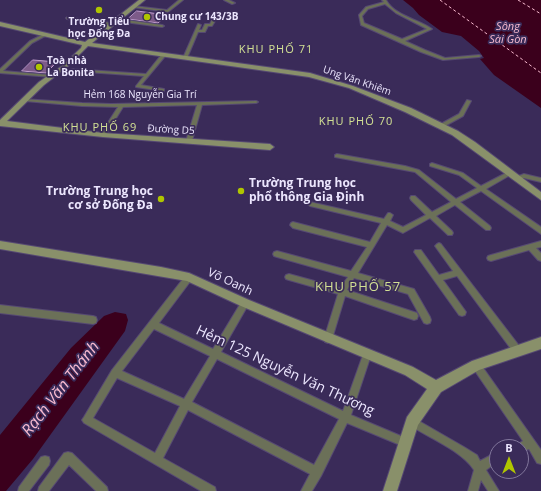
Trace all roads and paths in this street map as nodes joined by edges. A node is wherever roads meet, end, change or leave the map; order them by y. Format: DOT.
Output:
graph roads {
  1 [pos="142,0"];
  2 [pos="181,0"];
  3 [pos="226,0"];
  4 [pos="384,2"];
  5 [pos="233,3"];
  6 [pos="134,7"];
  7 [pos="68,18"];
  8 [pos="118,20"];
  9 [pos="213,20"];
  10 [pos="0,24"];
  11 [pos="111,24"];
  12 [pos="199,25"];
  13 [pos="162,26"];
  14 [pos="197,31"];
  15 [pos="44,35"];
  16 [pos="402,41"];
  17 [pos="85,45"];
  18 [pos="164,56"];
  19 [pos="479,56"];
  20 [pos="185,58"];
  21 [pos="72,70"];
  22 [pos="0,71"];
  23 [pos="147,75"];
  24 [pos="50,76"];
  25 [pos="138,86"];
  26 [pos="162,90"];
  27 [pos="134,91"];
  28 [pos="25,100"];
  29 [pos="469,101"];
  30 [pos="256,102"];
  31 [pos="200,103"];
  32 [pos="122,105"];
  33 [pos="0,124"];
  34 [pos="441,126"];
  35 [pos="103,136"];
  36 [pos="189,141"];
  37 [pos="270,147"];
  38 [pos="337,156"];
  39 [pos="432,165"];
  40 [pos="510,173"];
  41 [pos="518,178"];
  42 [pos="541,180"];
  43 [pos="482,187"];
  44 [pos="541,197"];
  45 [pos="413,198"];
  46 [pos="455,201"];
  47 [pos="310,204"];
  48 [pos="390,215"];
  49 [pos="430,215"];
  50 [pos="386,222"];
  51 [pos="293,225"];
  52 [pos="488,228"];
  53 [pos="541,231"];
  54 [pos="450,233"];
  55 [pos="541,244"];
  56 [pos="0,245"];
  57 [pos="371,245"];
  58 [pos="439,246"];
  59 [pos="530,247"];
  60 [pos="418,252"];
  61 [pos="277,254"];
  62 [pos="491,258"];
  63 [pos="541,258"];
  64 [pos="458,272"];
  65 [pos="352,274"];
  66 [pos="189,277"];
  67 [pos="288,277"];
  68 [pos="438,279"];
  69 [pos="342,292"];
  70 [pos="245,303"];
  71 [pos="0,309"];
  72 [pos="462,312"];
  73 [pos="414,316"];
  74 [pos="93,320"];
  75 [pos="427,320"];
  76 [pos="153,324"];
  77 [pos="328,339"];
  78 [pos="541,343"];
  79 [pos="517,350"];
  80 [pos="216,354"];
  81 [pos="367,355"];
  82 [pos="476,365"];
  83 [pos="115,373"];
  84 [pos="436,387"];
  85 [pos="186,404"];
  86 [pos="345,417"];
  87 [pos="412,422"];
  88 [pos="522,439"];
  89 [pos="405,442"];
  90 [pos="529,449"];
  91 [pos="541,459"];
  92 [pos="157,460"];
  93 [pos="45,461"];
  94 [pos="489,461"];
  95 [pos="479,469"];
  96 [pos="317,472"];
  97 [pos="23,491"];
  98 [pos="43,491"];
  99 [pos="103,491"];
  100 [pos="212,491"];
  101 [pos="306,491"];
  102 [pos="390,491"];
  103 [pos="472,491"];
  104 [pos="494,491"];
  1 -- 6 [label="street"];
  2 -- 6 [label="street"];
  3 -- 5 [label="street"];
  4 -- 16 [label="street"];
  4 -- 16 [label="street"];
  6 -- 8 [label="street"];
  7 -- 11 [label="street"];
  8 -- 11 [label="street"];
  8 -- 13 [label="street"];
  9 -- 14 [label="street"];
  10 -- 15 [label="street, Ung Văn Khiêm"];
  11 -- 17 [label="street"];
  12 -- 14 [label="street"];
  14 -- 20 [label="street"];
  15 -- 17 [label="street, Ung Văn Khiêm"];
  15 -- 22 [label="street"];
  16 -- 19 [label="street"];
  17 -- 18 [label="street, Ung Văn Khiêm"];
  17 -- 24 [label="street"];
  18 -- 20 [label="street, Ung Văn Khiêm"];
  18 -- 23 [label="street"];
  20 -- 34 [label="street, Ung Văn Khiêm"];
  21 -- 23 [label="street"];
  22 -- 24 [label="street"];
  23 -- 25 [label="street"];
  24 -- 28 [label="street"];
  25 -- 26 [label="street"];
  25 -- 27 [label="street"];
  28 -- 32 [label="street, Hẻm 168 Nguyễn Gia Trí"];
  28 -- 33 [label="street"];
  29 -- 34 [label="street"];
  30 -- 31 [label="street, Hẻm 168 Nguyễn Gia Trí"];
  31 -- 32 [label="street, Hẻm 168 Nguyễn Gia Trí"];
  31 -- 36 [label="street"];
  32 -- 35 [label="street"];
  33 -- 35 [label="street, Đường D5"];
  34 -- 40 [label="street, Ung Văn Khiêm"];
  35 -- 36 [label="street, Đường D5"];
  36 -- 37 [label="street, Đường D5"];
  38 -- 46 [label="street"];
  39 -- 43 [label="street"];
  40 -- 41 [label="street, Ung Văn Khiêm"];
  40 -- 43 [label="street"];
  41 -- 42 [label="street"];
  41 -- 44 [label="street, Ung Văn Khiêm"];
  43 -- 46 [label="street"];
  43 -- 53 [label="street"];
  45 -- 49 [label="street"];
  46 -- 49 [label="street"];
  46 -- 52 [label="street"];
  47 -- 50 [label="street"];
  48 -- 50 [label="street"];
  49 -- 50 [label="street"];
  49 -- 54 [label="street"];
  50 -- 57 [label="street"];
  51 -- 57 [label="street"];
  55 -- 59 [label="street"];
  56 -- 66 [label="street, Võ Oanh"];
  57 -- 65 [label="street"];
  58 -- 64 [label="street"];
  59 -- 62 [label="street"];
  59 -- 63 [label="street"];
  60 -- 68 [label="street"];
  61 -- 65 [label="street"];
  64 -- 68 [label="street"];
  64 -- 79 [label="street"];
  65 -- 69 [label="street"];
  65 -- 75 [label="street"];
  66 -- 70 [label="street, Võ Oanh"];
  66 -- 76 [label="street"];
  67 -- 69 [label="street"];
  68 -- 72 [label="street"];
  69 -- 73 [label="street"];
  69 -- 77 [label="street"];
  70 -- 77 [label="street, Võ Oanh"];
  70 -- 80 [label="street"];
  71 -- 74 [label="street"];
  76 -- 80 [label="street, Hẻm 125 Nguyễn Văn Thương"];
  76 -- 83 [label="street"];
  77 -- 81 [label="street, Võ Oanh"];
  78 -- 79 [label="street"];
  79 -- 82 [label="street"];
  80 -- 85 [label="street"];
  80 -- 86 [label="street, Hẻm 125 Nguyễn Văn Thương"];
  81 -- 84 [label="street, Võ Oanh"];
  81 -- 86 [label="street"];
  82 -- 84 [label="street"];
  82 -- 88 [label="street"];
  83 -- 85 [label="street"];
  83 -- 92 [label="street"];
  84 -- 87 [label="street"];
  85 -- 92 [label="street"];
  85 -- 96 [label="street"];
  86 -- 89 [label="street, Hẻm 125 Nguyễn Văn Thương"];
  86 -- 96 [label="street"];
  87 -- 89 [label="street"];
  87 -- 95 [label="street"];
  89 -- 102 [label="street"];
  90 -- 91 [label="street"];
  92 -- 100 [label="street"];
  93 -- 97 [label="street"];
  94 -- 95 [label="street"];
  95 -- 103 [label="street"];
  95 -- 104 [label="street"];
  96 -- 101 [label="street"];
  98 -- 99 [label="street"];
}
